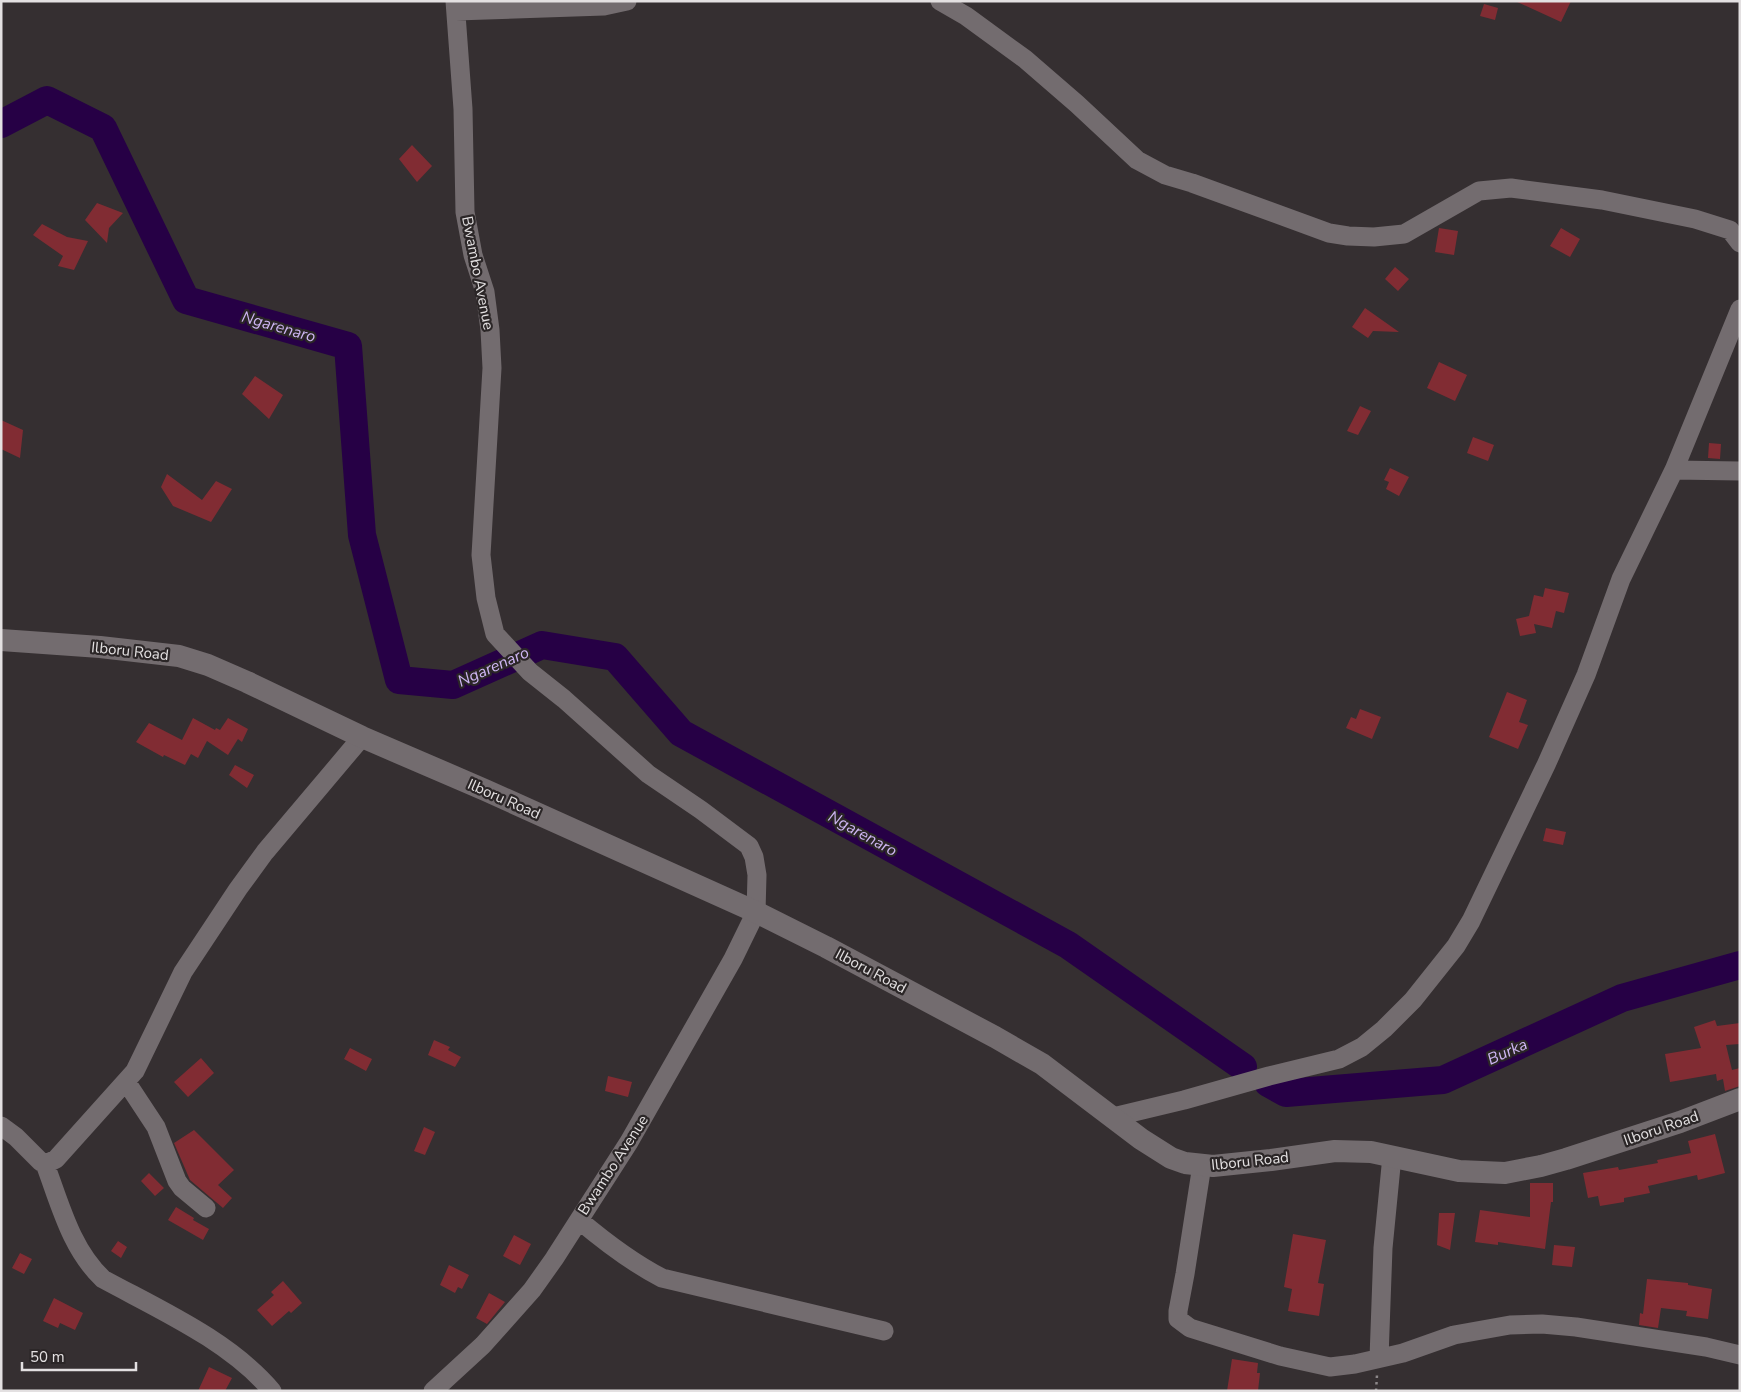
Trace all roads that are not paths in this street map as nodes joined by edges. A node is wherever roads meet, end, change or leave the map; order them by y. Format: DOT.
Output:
graph roads {
  1 [pos="627,1"];
  2 [pos="940,1"];
  3 [pos="456,6"];
  4 [pos="1740,243"];
  5 [pos="1740,309"];
  6 [pos="1674,470"];
  7 [pos="1740,471"];
  8 [pos="1,640"];
  9 [pos="362,737"];
  10 [pos="756,912"];
  11 [pos="127,1082"];
  12 [pos="1740,1099"];
  13 [pos="1113,1116"];
  14 [pos="1,1126"];
  15 [pos="1392,1156"];
  16 [pos="45,1164"];
  17 [pos="1202,1165"];
  18 [pos="206,1208"];
  19 [pos="579,1220"];
  20 [pos="884,1331"];
  21 [pos="1740,1355"];
  22 [pos="1379,1358"];
  23 [pos="272,1391"];
  24 [pos="433,1391"];
  1 -- 3 [label="street"];
  2 -- 4 [label="street"];
  3 -- 10 [label="street, Bwambo Avenue"];
  5 -- 6 [label="street"];
  6 -- 7 [label="street"];
  6 -- 13 [label="street"];
  8 -- 9 [label="street, Ilboru Road"];
  9 -- 10 [label="street, Ilboru Road"];
  9 -- 11 [label="street"];
  10 -- 13 [label="street, Ilboru Road"];
  10 -- 19 [label="street, Bwambo Avenue"];
  11 -- 16 [label="street"];
  11 -- 18 [label="street"];
  12 -- 15 [label="street, Ilboru Road"];
  13 -- 17 [label="street, Ilboru Road"];
  14 -- 16 [label="street"];
  15 -- 17 [label="street, Ilboru Road"];
  15 -- 22 [label="street"];
  16 -- 23 [label="street"];
  17 -- 22 [label="street"];
  19 -- 20 [label="street"];
  19 -- 24 [label="street, Bwambo Avenue"];
  21 -- 22 [label="street"];
}
